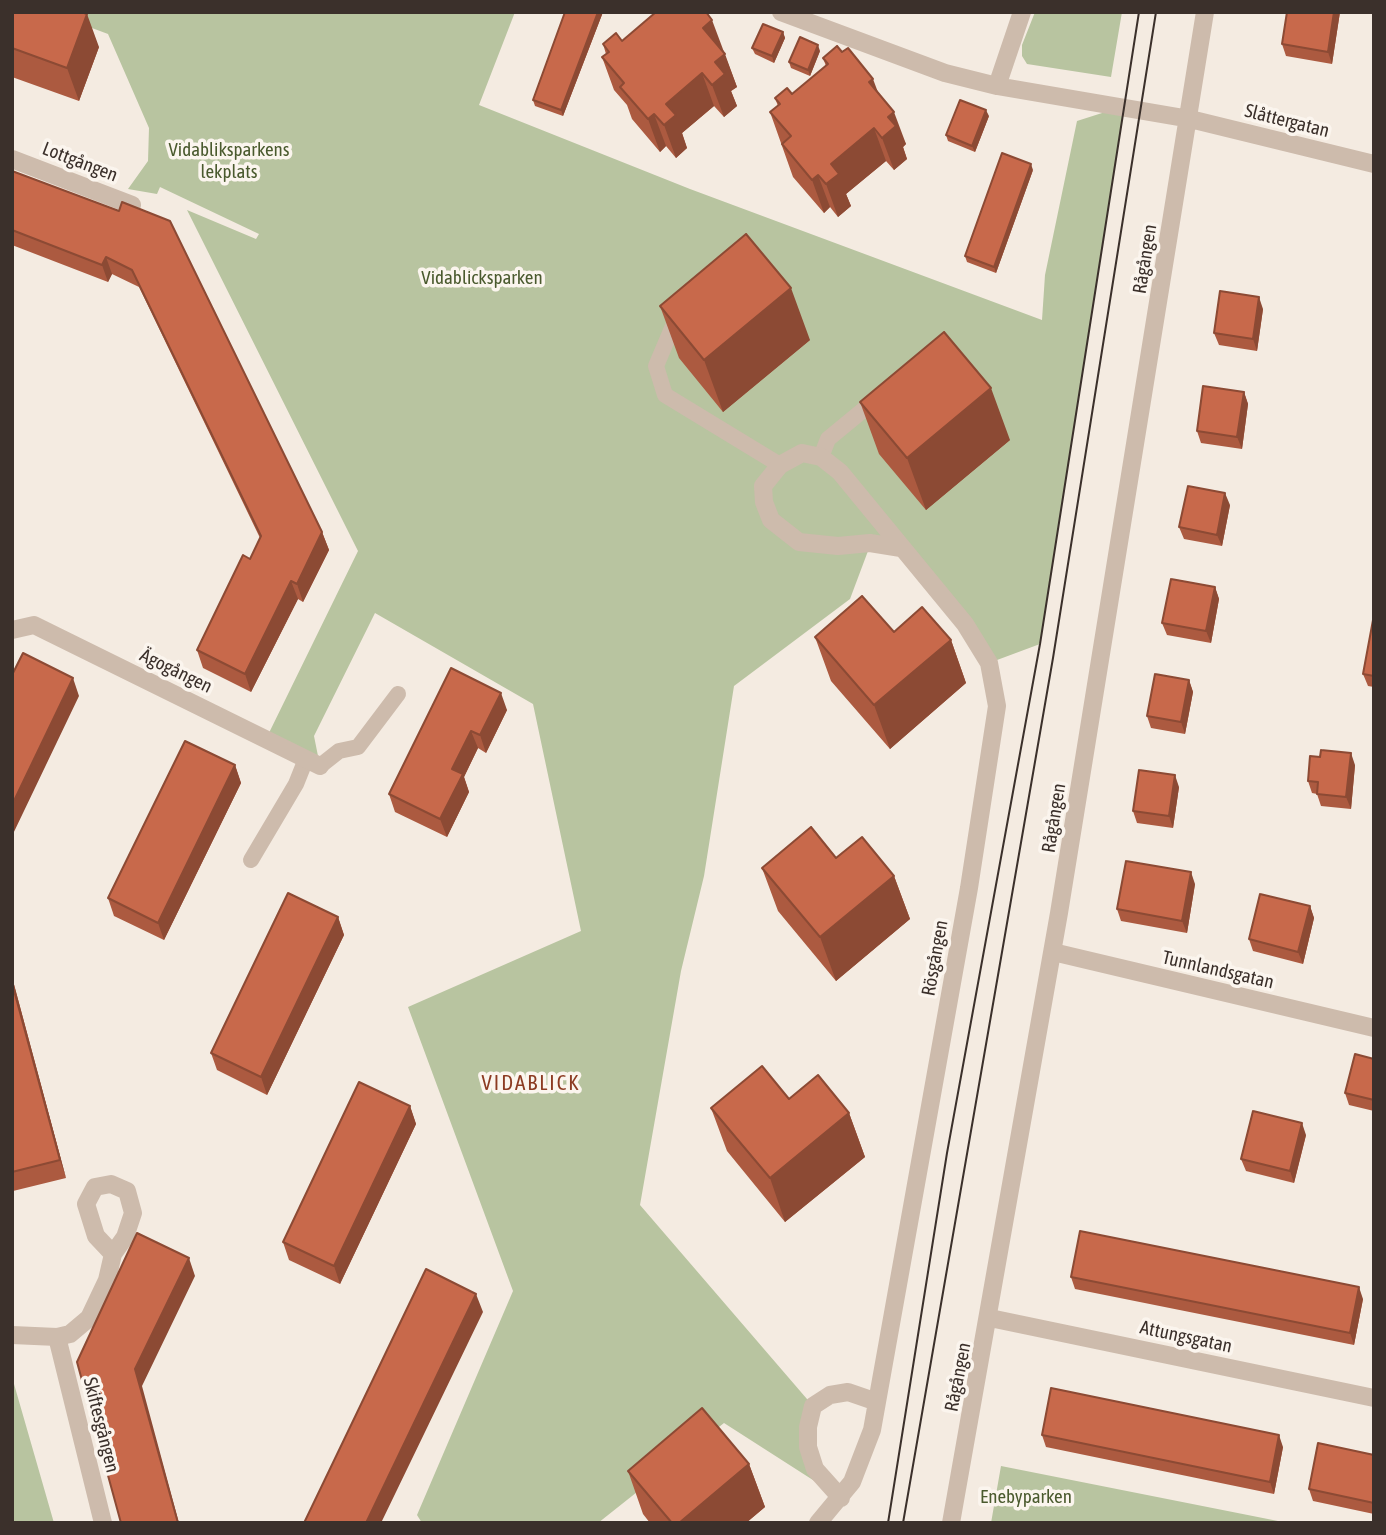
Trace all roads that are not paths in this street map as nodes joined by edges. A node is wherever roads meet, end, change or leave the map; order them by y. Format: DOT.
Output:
graph roads {
  1 [pos="780,12"];
  2 [pos="1022,12"];
  3 [pos="1205,12"];
  4 [pos="997,86"];
  5 [pos="1190,119"];
  6 [pos="12,159"];
  7 [pos="1374,163"];
  8 [pos="132,205"];
  9 [pos="689,302"];
  10 [pos="888,390"];
  11 [pos="821,457"];
  12 [pos="780,465"];
  13 [pos="901,548"];
  14 [pos="12,630"];
  15 [pos="398,694"];
  16 [pos="313,763"];
  17 [pos="251,860"];
  18 [pos="1053,952"];
  19 [pos="1374,1028"];
  20 [pos="113,1254"];
  21 [pos="990,1318"];
  22 [pos="12,1335"];
  23 [pos="57,1337"];
  24 [pos="1374,1398"];
  25 [pos="877,1402"];
  26 [pos="841,1498"];
  27 [pos="103,1523"];
  28 [pos="818,1523"];
  29 [pos="951,1523"];
  1 -- 4 [label="street"];
  2 -- 4 [label="street"];
  3 -- 5 [label="street, Rågången"];
  4 -- 5 [label="street"];
  5 -- 7 [label="street, Slåttergatan"];
  5 -- 18 [label="street, Rågången"];
  6 -- 8 [label="street, Lottgången"];
  9 -- 12 [label="lane"];
  10 -- 11 [label="lane"];
  11 -- 12 [label="street"];
  11 -- 13 [label="street, Rösgången"];
  12 -- 13 [label="street"];
  13 -- 25 [label="street, Rösgången"];
  14 -- 16 [label="street, Ägogången"];
  15 -- 16 [label="lane"];
  16 -- 17 [label="lane"];
  18 -- 19 [label="street, Tunnlandsgatan"];
  18 -- 21 [label="street, Rågången"];
  20 -- 23 [label="street"];
  21 -- 24 [label="street, Attungsgatan"];
  21 -- 29 [label="street, Rågången"];
  22 -- 23 [label="street"];
  23 -- 27 [label="street, Skiftesgången"];
  25 -- 26 [label="street, Rösgången"];
  25 -- 26 [label="street"];
  26 -- 28 [label="street, Rösgången"];
}
